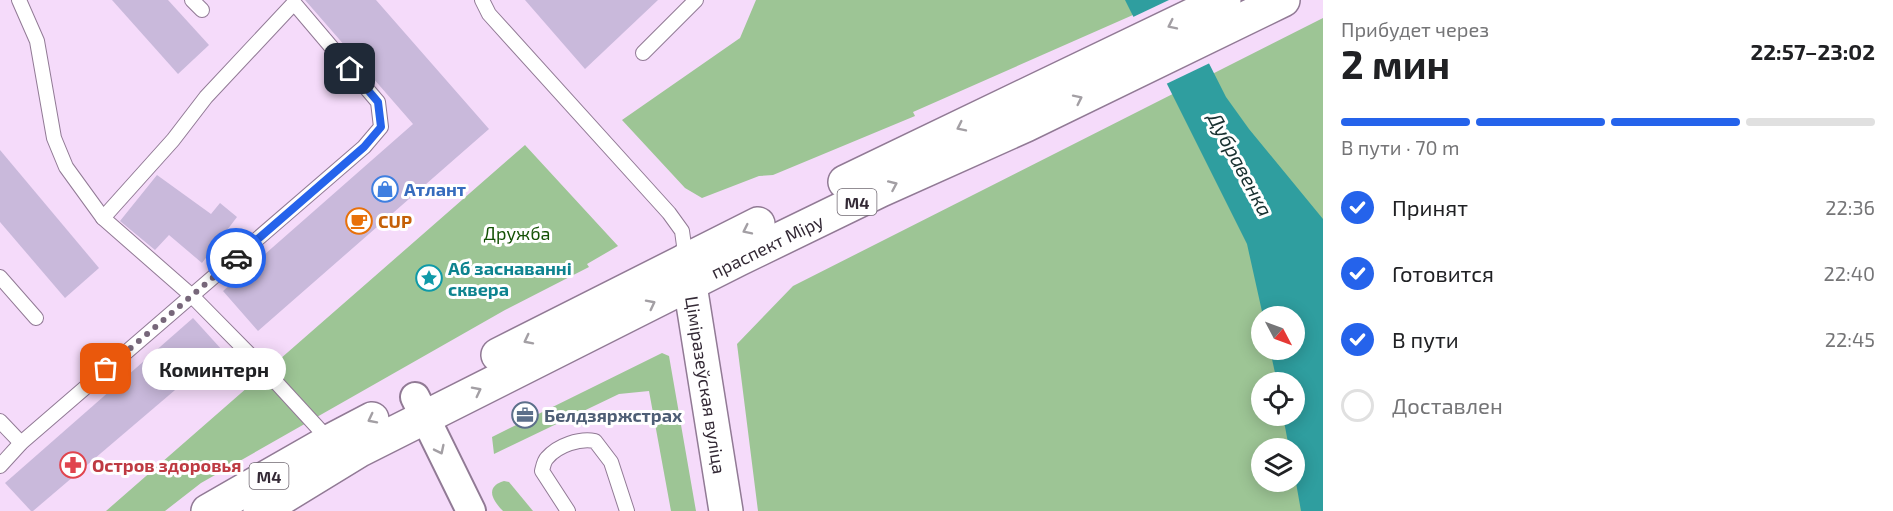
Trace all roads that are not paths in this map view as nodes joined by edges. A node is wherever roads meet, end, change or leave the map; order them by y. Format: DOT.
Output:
graph roads {
  1 [pos="19,0"];
  2 [pos="482,0"];
  3 [pos="696,0"];
  4 [pos="1224,0"];
  5 [pos="1283,0"];
  6 [pos="643,53"];
  7 [pos="1019,113"];
  8 [pos="103,218"];
  9 [pos="688,272"];
  10 [pos="0,277"];
  11 [pos="192,296"];
  12 [pos="36,318"];
  13 [pos="420,408"];
  14 [pos="0,421"];
  15 [pos="21,443"];
  16 [pos="335,452"];
  17 [pos="0,466"];
  18 [pos="208,511"];
  19 [pos="260,511"];
  20 [pos="471,511"];
  21 [pos="568,511"];
  22 [pos="627,511"];
  23 [pos="726,511"];
  1 -- 8 [label="lane"];
  2 -- 9 [label="lane"];
  3 -- 6 [label="lane"];
  4 -- 7 [label="main road, праспект Міру / М4, one-way"];
  7 -- 5 [label="main road, праспект Міру / М4, one-way"];
  7 -- 9 [label="main road, праспект Міру / М4"];
  8 -- 11 [label="lane"];
  8 -- 11 [label="lane"];
  9 -- 13 [label="main road, праспект Міру / М4"];
  9 -- 23 [label="main road, Ціміразеўская вуліца"];
  10 -- 12 [label="lane"];
  11 -- 15 [label="lane"];
  11 -- 16 [label="lane"];
  13 -- 16 [label="main road, праспект Міру / М4"];
  13 -- 20 [label="street, one-way"];
  14 -- 15 [label="lane"];
  15 -- 17 [label="lane"];
  16 -- 18 [label="main road, праспект Міру / М4"];
  16 -- 19 [label="main road, праспект Міру / М4"];
  21 -- 22 [label="lane"];
}
